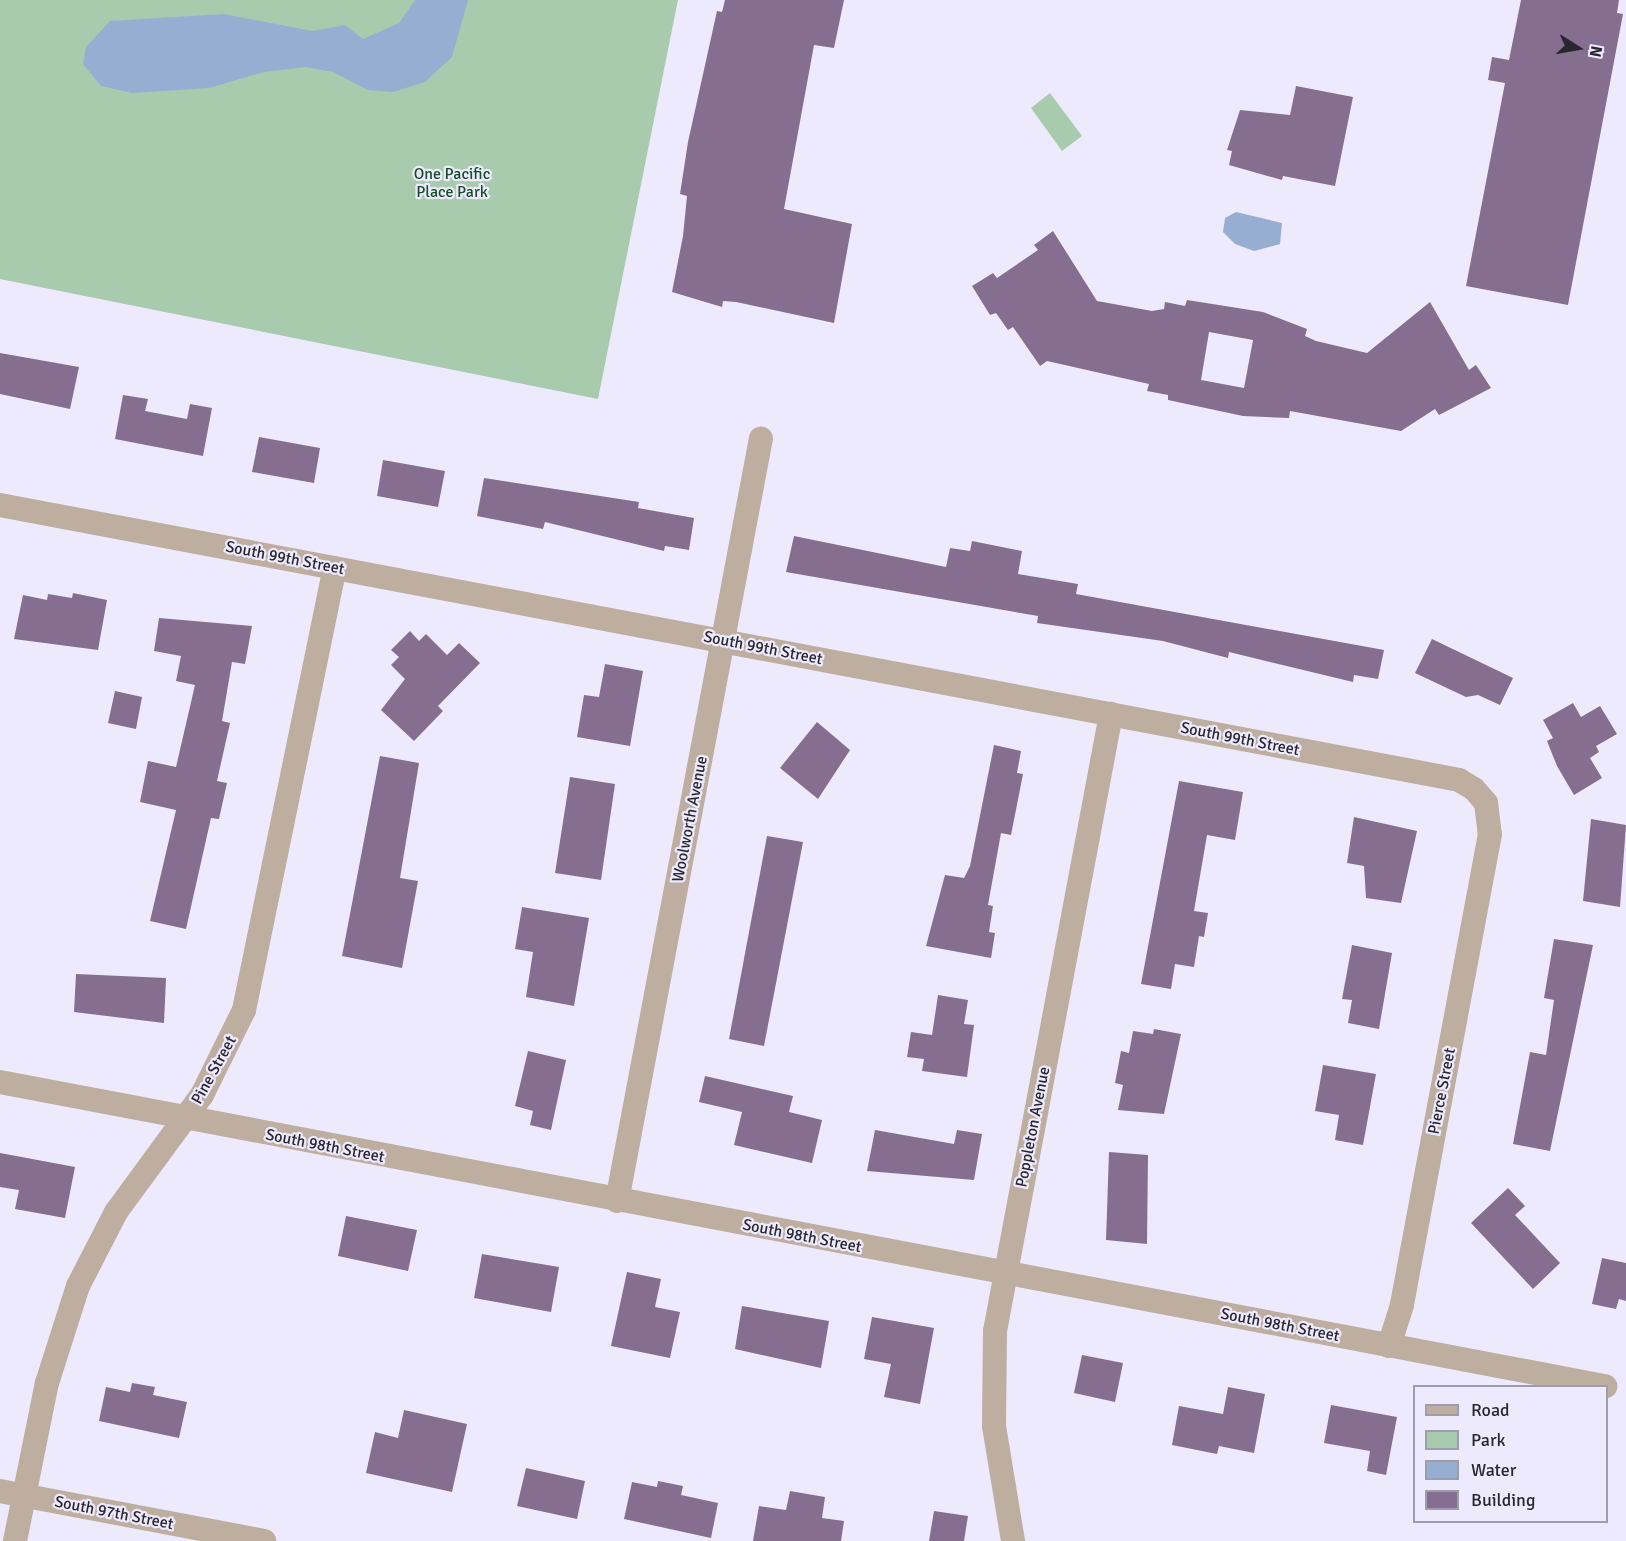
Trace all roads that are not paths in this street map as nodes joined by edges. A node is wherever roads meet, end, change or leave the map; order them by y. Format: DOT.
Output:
graph roads {
  1 [pos="761,438"];
  2 [pos="0,505"];
  3 [pos="334,568"];
  4 [pos="724,641"];
  5 [pos="1111,714"];
  6 [pos="1490,834"];
  7 [pos="0,1082"];
  8 [pos="184,1119"];
  9 [pos="616,1201"];
  10 [pos="1005,1274"];
  11 [pos="1389,1346"];
  12 [pos="1595,1385"];
  13 [pos="1608,1387"];
  14 [pos="1626,1390"];
  15 [pos="0,1491"];
  16 [pos="24,1496"];
  17 [pos="15,1541"];
  18 [pos="264,1541"];
  19 [pos="1014,1541"];
  1 -- 4 [label="street, Woolworth Avenue"];
  2 -- 3 [label="street, South 99th Street"];
  3 -- 4 [label="street, South 99th Street"];
  3 -- 8 [label="street, Pine Street"];
  4 -- 5 [label="street, South 99th Street"];
  4 -- 9 [label="street, Woolworth Avenue"];
  5 -- 6 [label="street, South 99th Street"];
  5 -- 10 [label="street, Poppleton Avenue"];
  6 -- 11 [label="street, Pierce Street"];
  7 -- 8 [label="street, South 98th Street"];
  8 -- 9 [label="street, South 98th Street"];
  8 -- 16 [label="street, Pine Street"];
  9 -- 10 [label="street, South 98th Street"];
  10 -- 11 [label="street, South 98th Street"];
  10 -- 19 [label="street, Poppleton Avenue"];
  11 -- 12 [label="street, South 98th Street"];
  13 -- 14 [label="street, South 98th Street"];
  15 -- 16 [label="street, South 97th Street"];
  16 -- 17 [label="street, Pine Street"];
  16 -- 18 [label="street, South 97th Street"];
}
